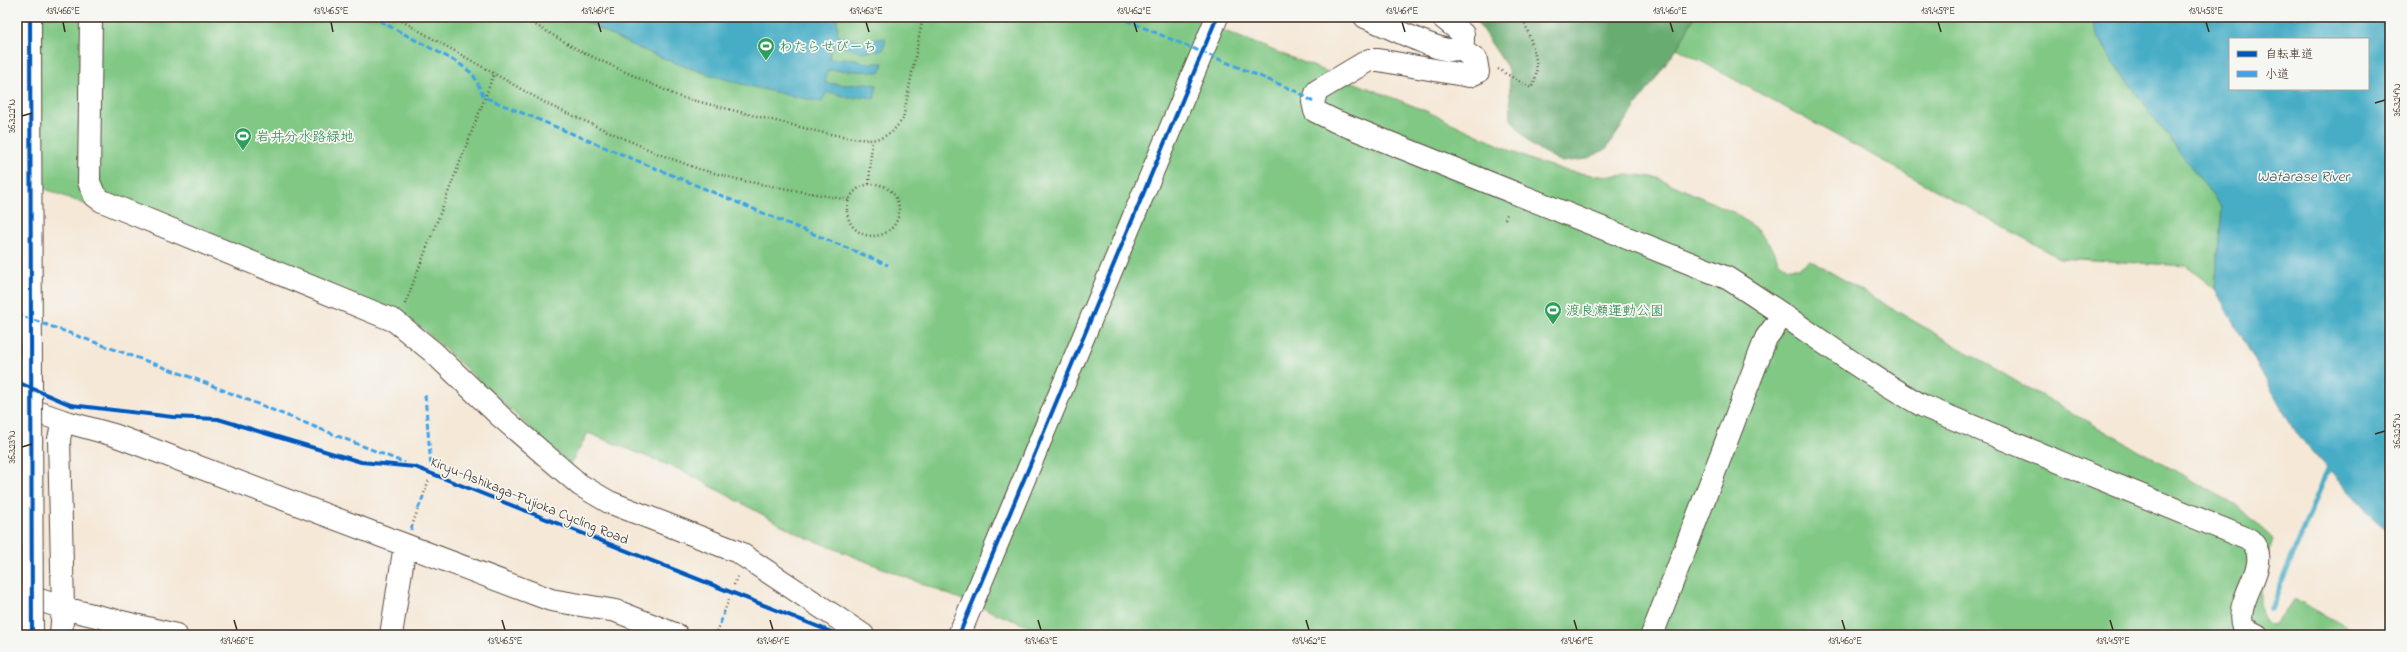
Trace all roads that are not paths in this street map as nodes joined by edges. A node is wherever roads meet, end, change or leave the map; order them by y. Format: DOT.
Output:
graph roads {
  1 [pos="30,17"];
  2 [pos="90,17"];
  3 [pos="1217,17"];
  4 [pos="1365,17"];
  5 [pos="1442,17"];
  6 [pos="1467,54"];
  7 [pos="1783,315"];
  8 [pos="24,403"];
  9 [pos="63,421"];
  10 [pos="409,535"];
  11 [pos="17,592"];
  12 [pos="59,607"];
  13 [pos="32,634"];
  14 [pos="2252,634"];
  15 [pos="61,635"];
  16 [pos="176,635"];
  17 [pos="391,635"];
  18 [pos="677,635"];
  19 [pos="863,635"];
  20 [pos="959,635"];
  21 [pos="1652,635"];
  1 -- 8 [label="street"];
  2 -- 19 [label="street"];
  3 -- 20 [label="street"];
  4 -- 6 [label="street"];
  5 -- 6 [label="street"];
  6 -- 7 [label="street"];
  7 -- 14 [label="street"];
  7 -- 21 [label="street"];
  8 -- 9 [label="street"];
  8 -- 13 [label="street, bridge"];
  9 -- 10 [label="street"];
  9 -- 12 [label="street"];
  10 -- 17 [label="street"];
  10 -- 18 [label="street"];
  11 -- 12 [label="street"];
  12 -- 15 [label="street"];
  12 -- 16 [label="street"];
}
